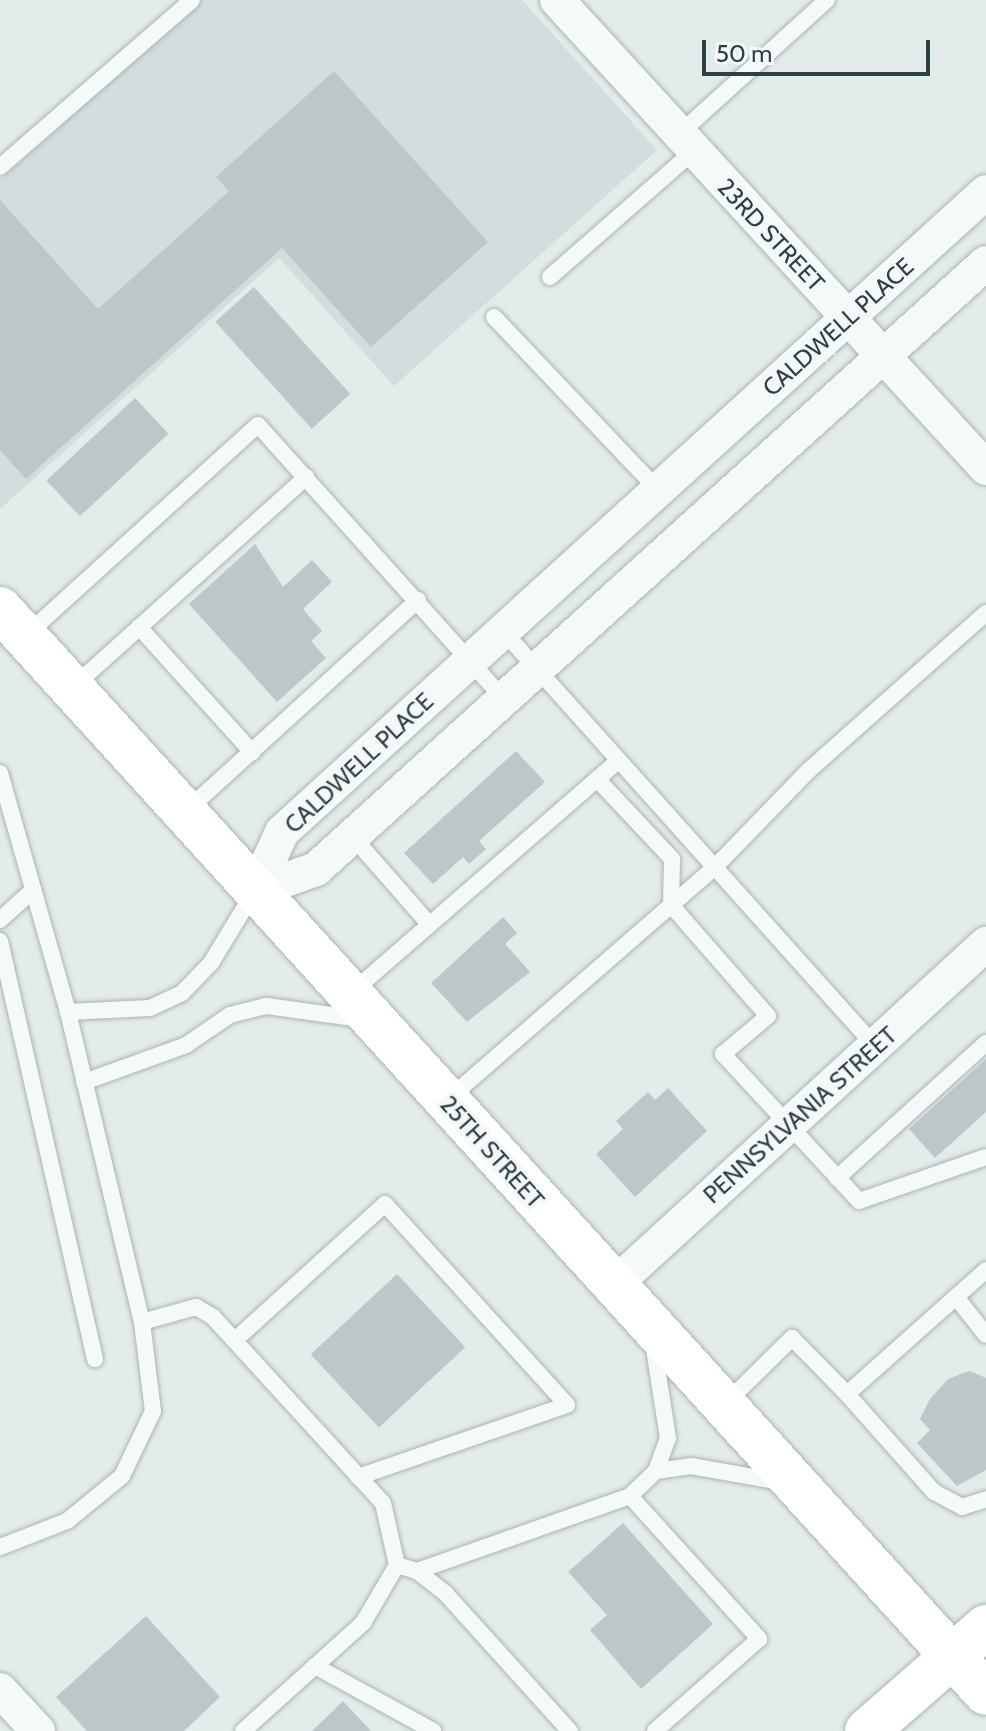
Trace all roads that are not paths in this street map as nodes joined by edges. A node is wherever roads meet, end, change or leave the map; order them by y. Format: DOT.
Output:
graph roads {
  1 [pos="192,0"];
  2 [pos="557,0"];
  3 [pos="827,0"];
  4 [pos="686,143"];
  5 [pos="0,167"];
  6 [pos="986,192"];
  7 [pos="986,263"];
  8 [pos="550,277"];
  9 [pos="494,317"];
  10 [pos="848,317"];
  11 [pos="883,356"];
  12 [pos="986,468"];
  13 [pos="306,477"];
  14 [pos="658,490"];
  15 [pos="418,600"];
  16 [pos="986,613"];
  17 [pos="12,622"];
  18 [pos="139,627"];
  19 [pos="503,631"];
  20 [pos="472,659"];
  21 [pos="537,669"];
  22 [pos="72,688"];
  23 [pos="504,699"];
  24 [pos="252,752"];
  25 [pos="618,761"];
  26 [pos="0,773"];
  27 [pos="597,779"];
  28 [pos="185,813"];
  29 [pos="352,836"];
  30 [pos="714,868"];
  31 [pos="33,890"];
  32 [pos="255,891"];
  33 [pos="671,905"];
  34 [pos="0,920"];
  35 [pos="430,925"];
  36 [pos="0,941"];
  37 [pos="982,958"];
  38 [pos="361,1008"];
  39 [pos="68,1012"];
  40 [pos="986,1043"];
  41 [pos="875,1046"];
  42 [pos="84,1082"];
  43 [pos="446,1101"];
  44 [pos="788,1126"];
  45 [pos="986,1157"];
  46 [pos="837,1178"];
  47 [pos="986,1270"];
  48 [pos="614,1285"];
  49 [pos="956,1297"];
  50 [pos="142,1322"];
  51 [pos="651,1326"];
  52 [pos="986,1335"];
  53 [pos="235,1340"];
  54 [pos="95,1359"];
  55 [pos="847,1394"];
  56 [pos="723,1405"];
  57 [pos="656,1471"];
  58 [pos="358,1477"];
  59 [pos="796,1485"];
  60 [pos="630,1496"];
  61 [pos="986,1499"];
  62 [pos="0,1547"];
  63 [pos="397,1565"];
  64 [pos="417,1571"];
  65 [pos="986,1627"];
  66 [pos="952,1656"];
  67 [pos="315,1666"];
  68 [pos="986,1693"];
  69 [pos="2,1698"];
  70 [pos="38,1731"];
  71 [pos="243,1731"];
  72 [pos="433,1731"];
  73 [pos="570,1731"];
  74 [pos="655,1731"];
  75 [pos="867,1731"];
  1 -- 5 [label="lane"];
  2 -- 4 [label="street, 23RD STREET"];
  3 -- 4 [label="lane"];
  4 -- 8 [label="lane"];
  4 -- 10 [label="street, 23RD STREET"];
  6 -- 10 [label="street, CALDWELL PLACE"];
  7 -- 11 [label="street, CALDWELL PLACE"];
  9 -- 14 [label="lane"];
  10 -- 11 [label="street, 23RD STREET"];
  10 -- 14 [label="street, CALDWELL PLACE"];
  11 -- 12 [label="street, 23RD STREET"];
  11 -- 21 [label="street, CALDWELL PLACE"];
  13 -- 15 [label="lane"];
  13 -- 17 [label="lane"];
  13 -- 18 [label="lane"];
  14 -- 19 [label="street, CALDWELL PLACE"];
  15 -- 20 [label="lane"];
  15 -- 24 [label="lane"];
  16 -- 30 [label="lane"];
  17 -- 22 [label="main road, 25TH STREET"];
  18 -- 22 [label="lane"];
  18 -- 24 [label="lane"];
  19 -- 20 [label="street, CALDWELL PLACE"];
  19 -- 21 [label="lane"];
  20 -- 23 [label="lane"];
  20 -- 32 [label="street, CALDWELL PLACE"];
  21 -- 23 [label="street, CALDWELL PLACE"];
  21 -- 25 [label="lane"];
  22 -- 28 [label="main road, 25TH STREET"];
  23 -- 29 [label="street, CALDWELL PLACE"];
  24 -- 28 [label="lane"];
  25 -- 27 [label="lane"];
  25 -- 30 [label="lane"];
  26 -- 31 [label="lane"];
  27 -- 33 [label="lane"];
  27 -- 35 [label="lane"];
  28 -- 32 [label="main road, 25TH STREET"];
  29 -- 32 [label="street, CALDWELL PLACE"];
  29 -- 35 [label="lane"];
  30 -- 33 [label="lane"];
  30 -- 41 [label="lane"];
  31 -- 34 [label="lane"];
  31 -- 39 [label="lane"];
  32 -- 38 [label="main road, 25TH STREET"];
  32 -- 39 [label="lane"];
  33 -- 43 [label="lane"];
  33 -- 44 [label="lane"];
  35 -- 38 [label="lane"];
  36 -- 54 [label="lane"];
  37 -- 41 [label="street, PENNSYLVANIA STREET"];
  38 -- 42 [label="lane"];
  38 -- 43 [label="main road, 25TH STREET"];
  39 -- 42 [label="lane"];
  40 -- 46 [label="lane"];
  41 -- 44 [label="street, PENNSYLVANIA STREET"];
  42 -- 50 [label="lane"];
  43 -- 48 [label="main road, 25TH STREET"];
  44 -- 46 [label="lane"];
  44 -- 48 [label="street, PENNSYLVANIA STREET"];
  45 -- 46 [label="lane"];
  47 -- 49 [label="lane"];
  48 -- 51 [label="main road, 25TH STREET"];
  49 -- 52 [label="lane"];
  49 -- 55 [label="lane"];
  50 -- 53 [label="lane"];
  50 -- 62 [label="lane"];
  51 -- 56 [label="main road, 25TH STREET"];
  51 -- 57 [label="lane"];
  53 -- 58 [label="lane"];
  53 -- 58 [label="lane"];
  55 -- 56 [label="lane"];
  55 -- 61 [label="lane"];
  56 -- 59 [label="main road, 25TH STREET"];
  57 -- 59 [label="lane"];
  57 -- 60 [label="lane"];
  58 -- 63 [label="lane"];
  59 -- 66 [label="main road, 25TH STREET"];
  60 -- 64 [label="lane"];
  60 -- 74 [label="lane"];
  63 -- 64 [label="lane"];
  63 -- 67 [label="lane"];
  64 -- 73 [label="lane"];
  65 -- 66 [label="main road"];
  66 -- 68 [label="main road, 25TH STREET"];
  66 -- 75 [label="main road"];
  67 -- 71 [label="lane"];
  67 -- 72 [label="lane"];
  69 -- 70 [label="street"];
}
